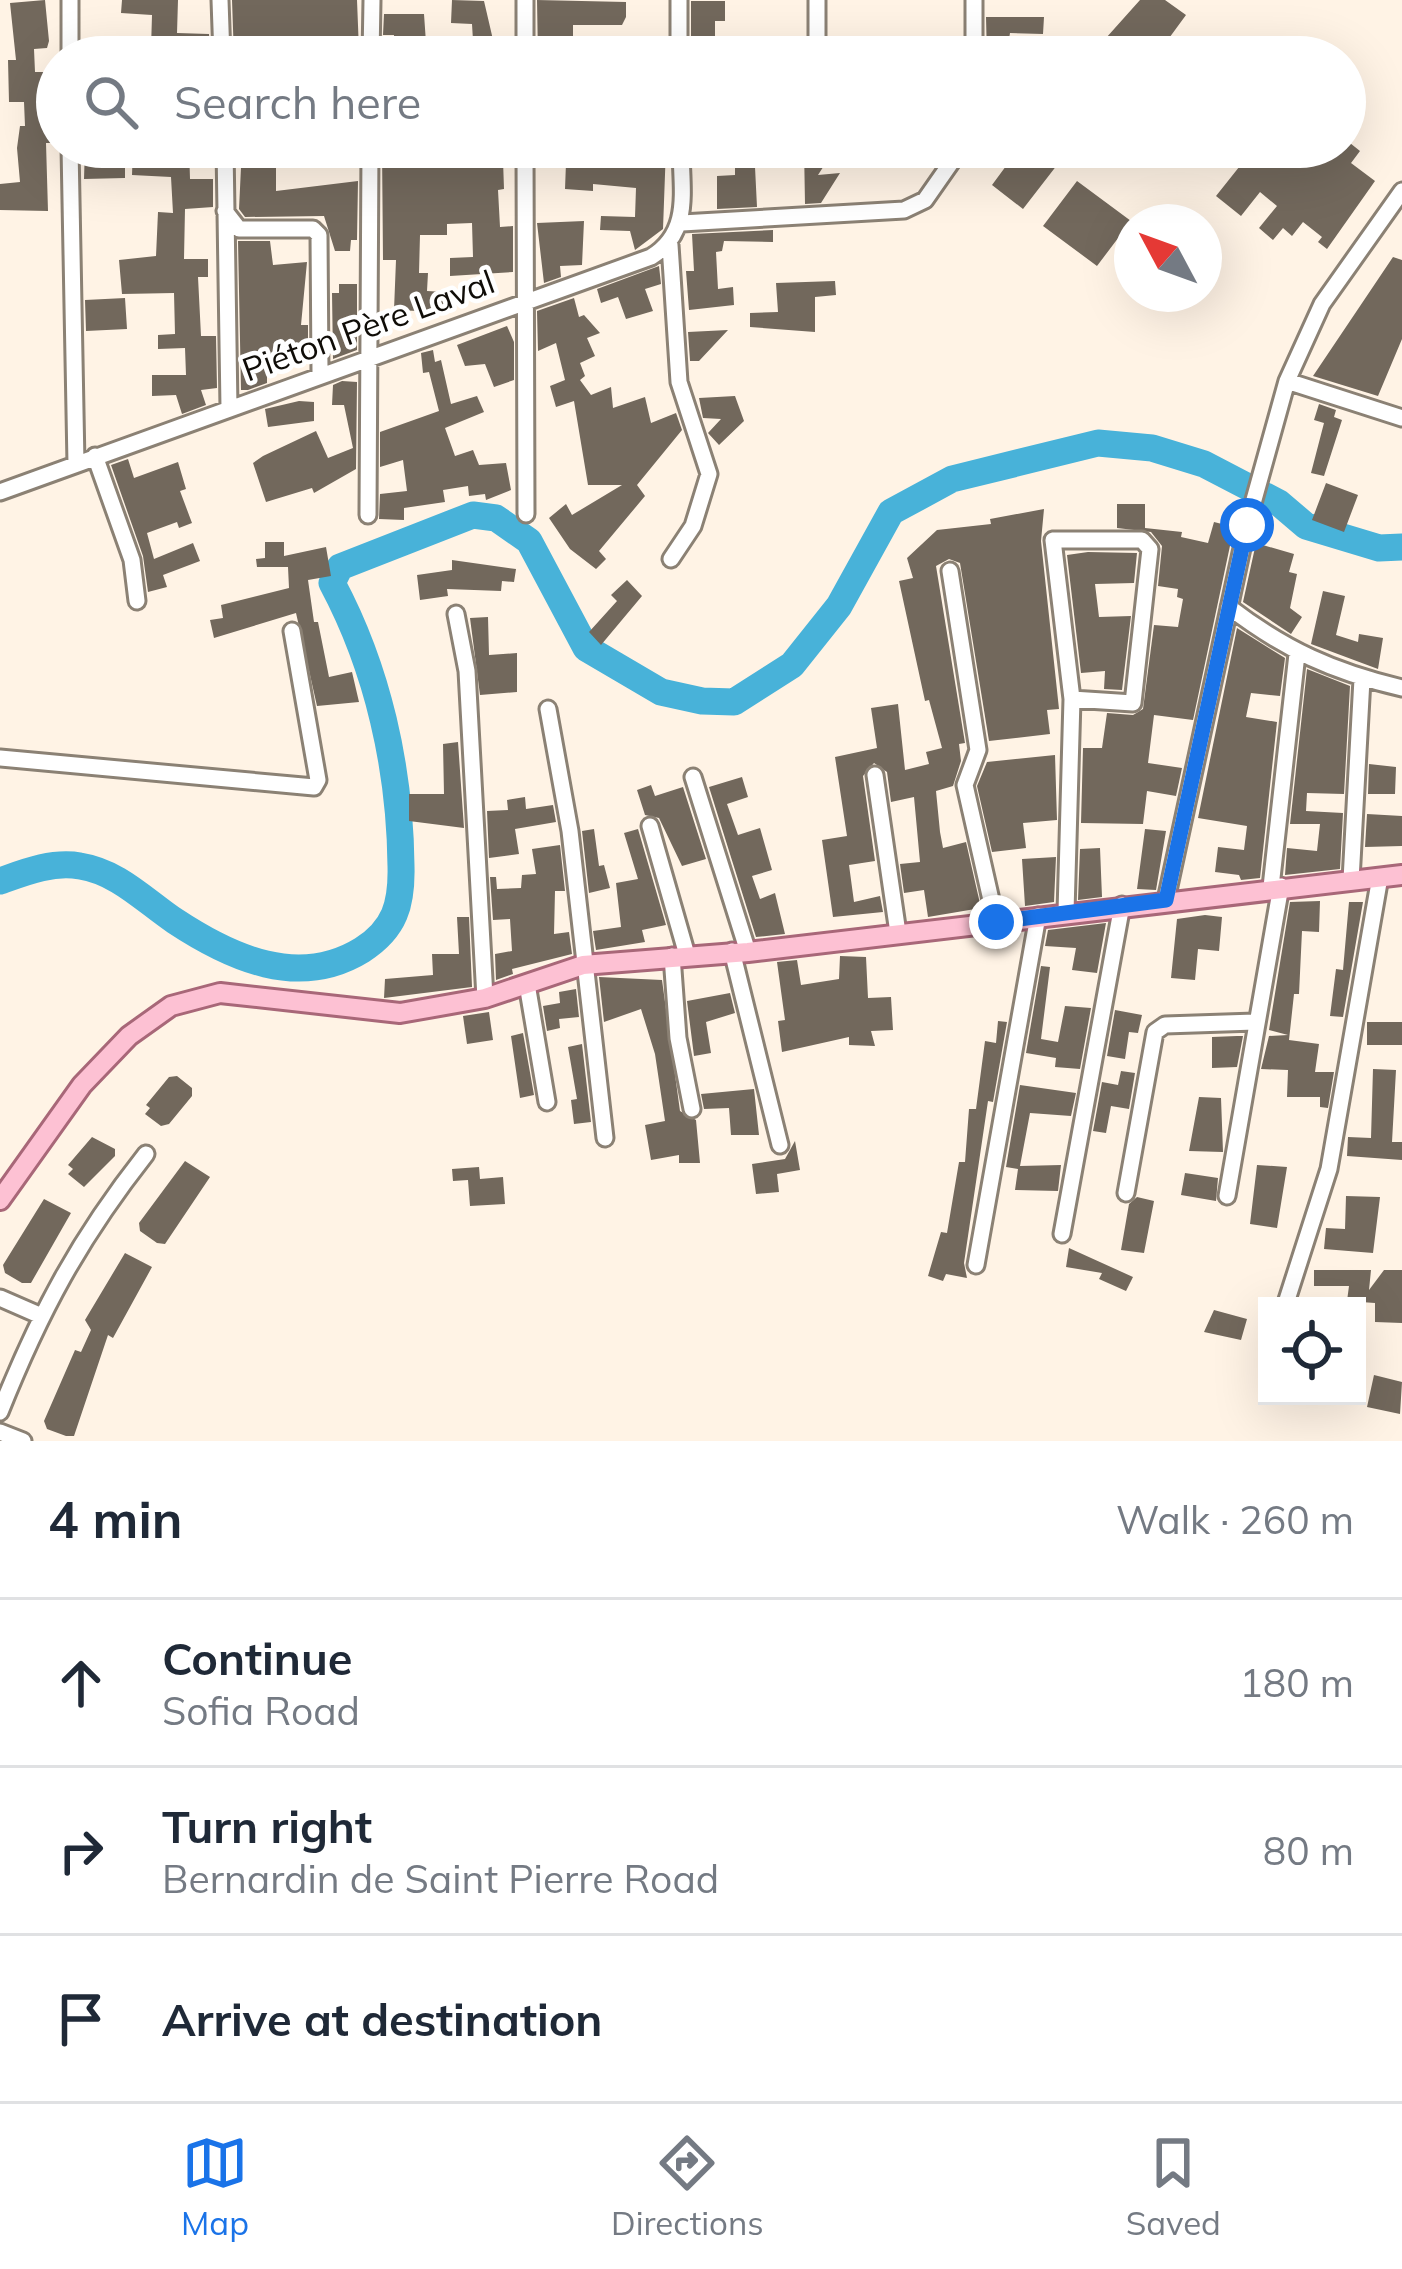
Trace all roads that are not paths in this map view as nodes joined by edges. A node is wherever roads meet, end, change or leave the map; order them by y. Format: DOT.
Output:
graph roads {
  1 [pos="70,0"];
  2 [pos="220,0"];
  3 [pos="372,0"];
  4 [pos="525,0"];
  5 [pos="679,0"];
  6 [pos="818,0"];
  7 [pos="974,0"];
  8 [pos="70,36"];
  9 [pos="221,36"];
  10 [pos="371,36"];
  11 [pos="525,36"];
  12 [pos="680,36"];
  13 [pos="817,36"];
  14 [pos="974,36"];
  15 [pos="70,168"];
  16 [pos="225,168"];
  17 [pos="370,168"];
  18 [pos="525,168"];
  19 [pos="680,168"];
  20 [pos="947,168"];
  21 [pos="1402,191"];
  22 [pos="225,210"];
  23 [pos="676,235"];
  24 [pos="527,301"];
  25 [pos="369,356"];
  26 [pos="320,373"];
  27 [pos="1287,381"];
  28 [pos="229,407"];
  29 [pos="1402,418"];
  30 [pos="95,456"];
  31 [pos="76,464"];
  32 [pos="0,492"];
  33 [pos="368,514"];
  34 [pos="526,514"];
  35 [pos="671,559"];
  36 [pos="950,571"];
  37 [pos="137,601"];
  38 [pos="1229,607"];
  39 [pos="456,614"];
  40 [pos="292,632"];
  41 [pos="1297,654"];
  42 [pos="1362,679"];
  43 [pos="1402,688"];
  44 [pos="1072,699"];
  45 [pos="548,709"];
  46 [pos="0,758"];
  47 [pos="875,775"];
  48 [pos="693,776"];
  49 [pos="650,826"];
  50 [pos="1402,875"];
  51 [pos="1380,877"];
  52 [pos="1351,880"];
  53 [pos="1276,887"];
  54 [pos="1166,900"];
  55 [pos="1122,905"];
  56 [pos="1066,912"];
  57 [pos="1039,916"];
  58 [pos="996,922"];
  59 [pos="898,933"];
  60 [pos="740,952"];
  61 [pos="680,955"];
  62 [pos="584,965"];
  63 [pos="527,984"];
  64 [pos="485,998"];
  65 [pos="1255,1022"];
  66 [pos="548,1102"];
  67 [pos="692,1109"];
  68 [pos="605,1138"];
  69 [pos="780,1145"];
  70 [pos="146,1154"];
  71 [pos="1126,1193"];
  72 [pos="1227,1196"];
  73 [pos="0,1200"];
  74 [pos="1062,1234"];
  75 [pos="976,1265"];
  76 [pos="1288,1297"];
  77 [pos="0,1298"];
  78 [pos="39,1315"];
  79 [pos="0,1412"];
  80 [pos="0,1432"];
  81 [pos="23,1441"];
  1 -- 8 [label="street"];
  2 -- 9 [label="street"];
  3 -- 10 [label="street"];
  4 -- 11 [label="street"];
  5 -- 12 [label="street"];
  6 -- 13 [label="street"];
  7 -- 14 [label="street"];
  15 -- 31 [label="street"];
  16 -- 22 [label="street"];
  17 -- 25 [label="street"];
  18 -- 24 [label="street"];
  19 -- 23 [label="street"];
  20 -- 23 [label="street, Piéton Père Laval"];
  21 -- 27 [label="street"];
  22 -- 26 [label="street"];
  22 -- 28 [label="street"];
  23 -- 24 [label="street, Piéton Père Laval"];
  23 -- 35 [label="street"];
  24 -- 25 [label="street, Piéton Père Laval"];
  24 -- 34 [label="street"];
  25 -- 26 [label="street, Piéton Père Laval"];
  25 -- 33 [label="street"];
  26 -- 28 [label="street, Piéton Père Laval"];
  27 -- 29 [label="street"];
  27 -- 38 [label="street"];
  28 -- 30 [label="street, Piéton Père Laval"];
  30 -- 31 [label="street, Piéton Père Laval"];
  30 -- 37 [label="street"];
  31 -- 32 [label="street, Piéton Père Laval"];
  36 -- 58 [label="street"];
  38 -- 41 [label="street"];
  38 -- 54 [label="street"];
  39 -- 64 [label="street"];
  40 -- 46 [label="street"];
  41 -- 42 [label="street"];
  41 -- 53 [label="street"];
  42 -- 43 [label="street"];
  42 -- 52 [label="street"];
  44 -- 44 [label="street"];
  44 -- 56 [label="street"];
  45 -- 62 [label="street"];
  47 -- 59 [label="street"];
  48 -- 60 [label="street"];
  49 -- 61 [label="street"];
  50 -- 51 [label="main road"];
  51 -- 52 [label="main road"];
  51 -- 76 [label="street"];
  52 -- 53 [label="main road"];
  53 -- 54 [label="main road"];
  53 -- 65 [label="street"];
  54 -- 55 [label="main road"];
  55 -- 56 [label="main road"];
  55 -- 74 [label="street"];
  56 -- 57 [label="main road"];
  57 -- 58 [label="main road"];
  57 -- 75 [label="street"];
  58 -- 59 [label="main road"];
  59 -- 60 [label="main road"];
  60 -- 61 [label="main road"];
  60 -- 69 [label="street"];
  61 -- 62 [label="main road"];
  61 -- 67 [label="street"];
  62 -- 63 [label="main road"];
  62 -- 68 [label="street"];
  63 -- 64 [label="main road"];
  63 -- 66 [label="street"];
  64 -- 73 [label="main road"];
  65 -- 71 [label="street"];
  65 -- 72 [label="street"];
  70 -- 78 [label="street"];
  77 -- 78 [label="street"];
  78 -- 79 [label="street"];
  80 -- 81 [label="street"];
}
